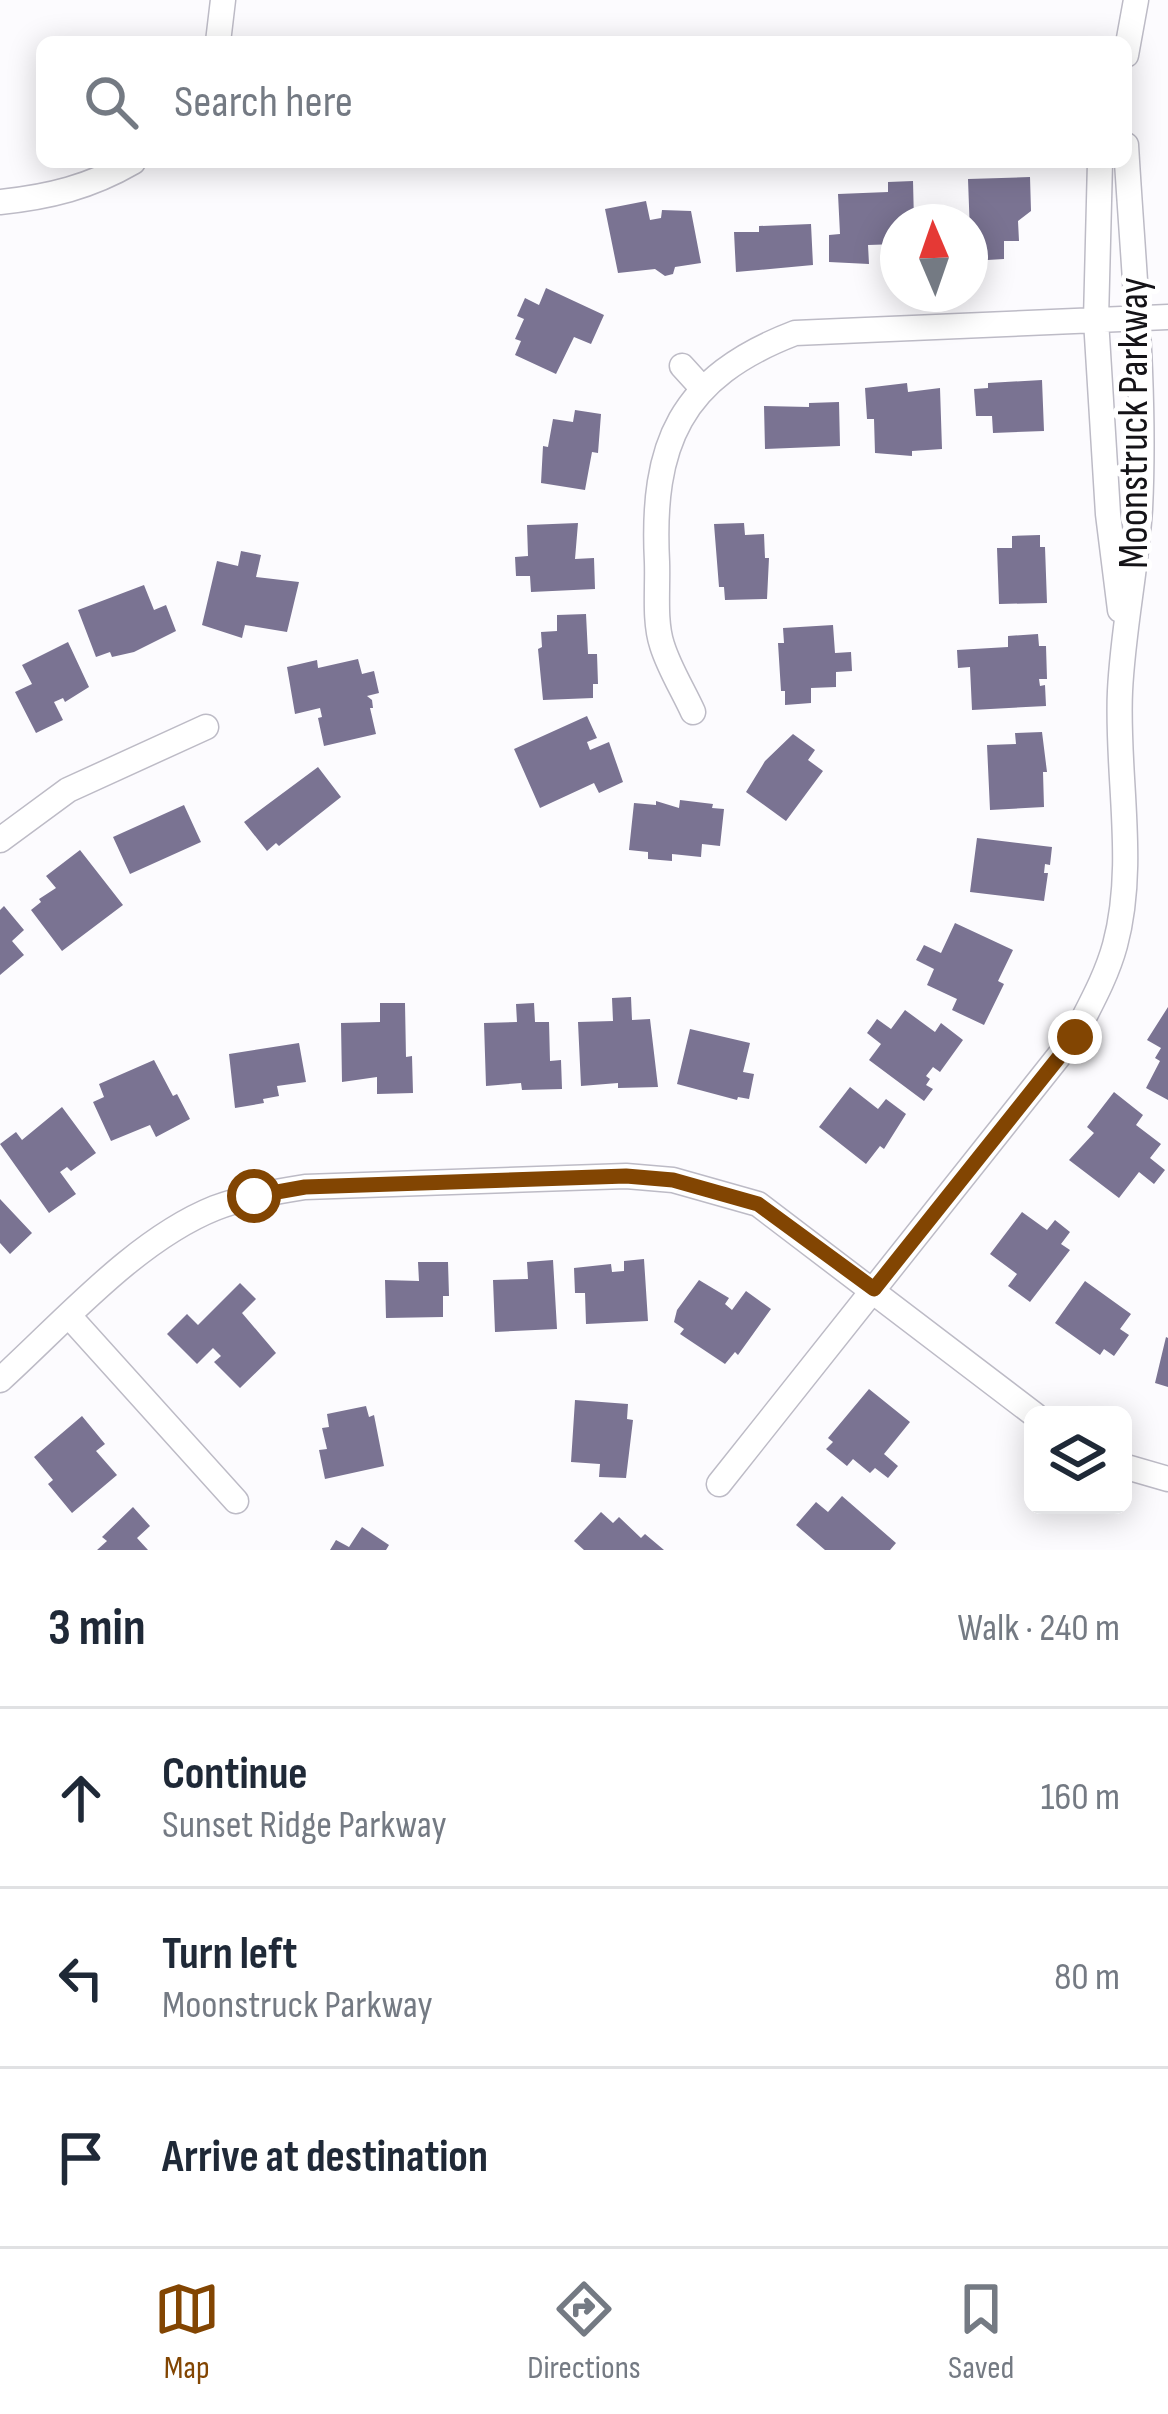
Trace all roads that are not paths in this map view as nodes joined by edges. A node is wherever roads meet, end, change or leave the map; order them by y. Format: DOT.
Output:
graph roads {
  1 [pos="223,0"];
  2 [pos="1136,0"];
  3 [pos="219,36"];
  4 [pos="1129,36"];
  5 [pos="122,168"];
  6 [pos="1101,168"];
  7 [pos="1125,168"];
  8 [pos="0,202"];
  9 [pos="1168,317"];
  10 [pos="1117,319"];
  11 [pos="682,366"];
  12 [pos="702,388"];
  13 [pos="1123,630"];
  14 [pos="693,712"];
  15 [pos="206,728"];
  16 [pos="0,840"];
  17 [pos="874,1289"];
  18 [pos="70,1317"];
  19 [pos="0,1380"];
  20 [pos="1024,1406"];
  21 [pos="1132,1469"];
  22 [pos="1168,1479"];
  23 [pos="719,1484"];
  24 [pos="236,1501"];
  1 -- 3 [label="street"];
  2 -- 4 [label="street"];
  5 -- 8 [label="street"];
  6 -- 10 [label="street, Moonstruck Parkway"];
  7 -- 10 [label="street, Moonstruck Parkway"];
  9 -- 10 [label="street"];
  10 -- 12 [label="street"];
  10 -- 13 [label="street, Moonstruck Parkway"];
  10 -- 13 [label="street, Moonstruck Parkway"];
  11 -- 12 [label="street"];
  12 -- 14 [label="street"];
  13 -- 17 [label="street, Moonstruck Parkway"];
  15 -- 16 [label="street"];
  17 -- 18 [label="street"];
  17 -- 20 [label="street"];
  17 -- 23 [label="street, Moonstruck Parkway"];
  18 -- 19 [label="street"];
  18 -- 24 [label="street"];
  21 -- 22 [label="street"];
}
